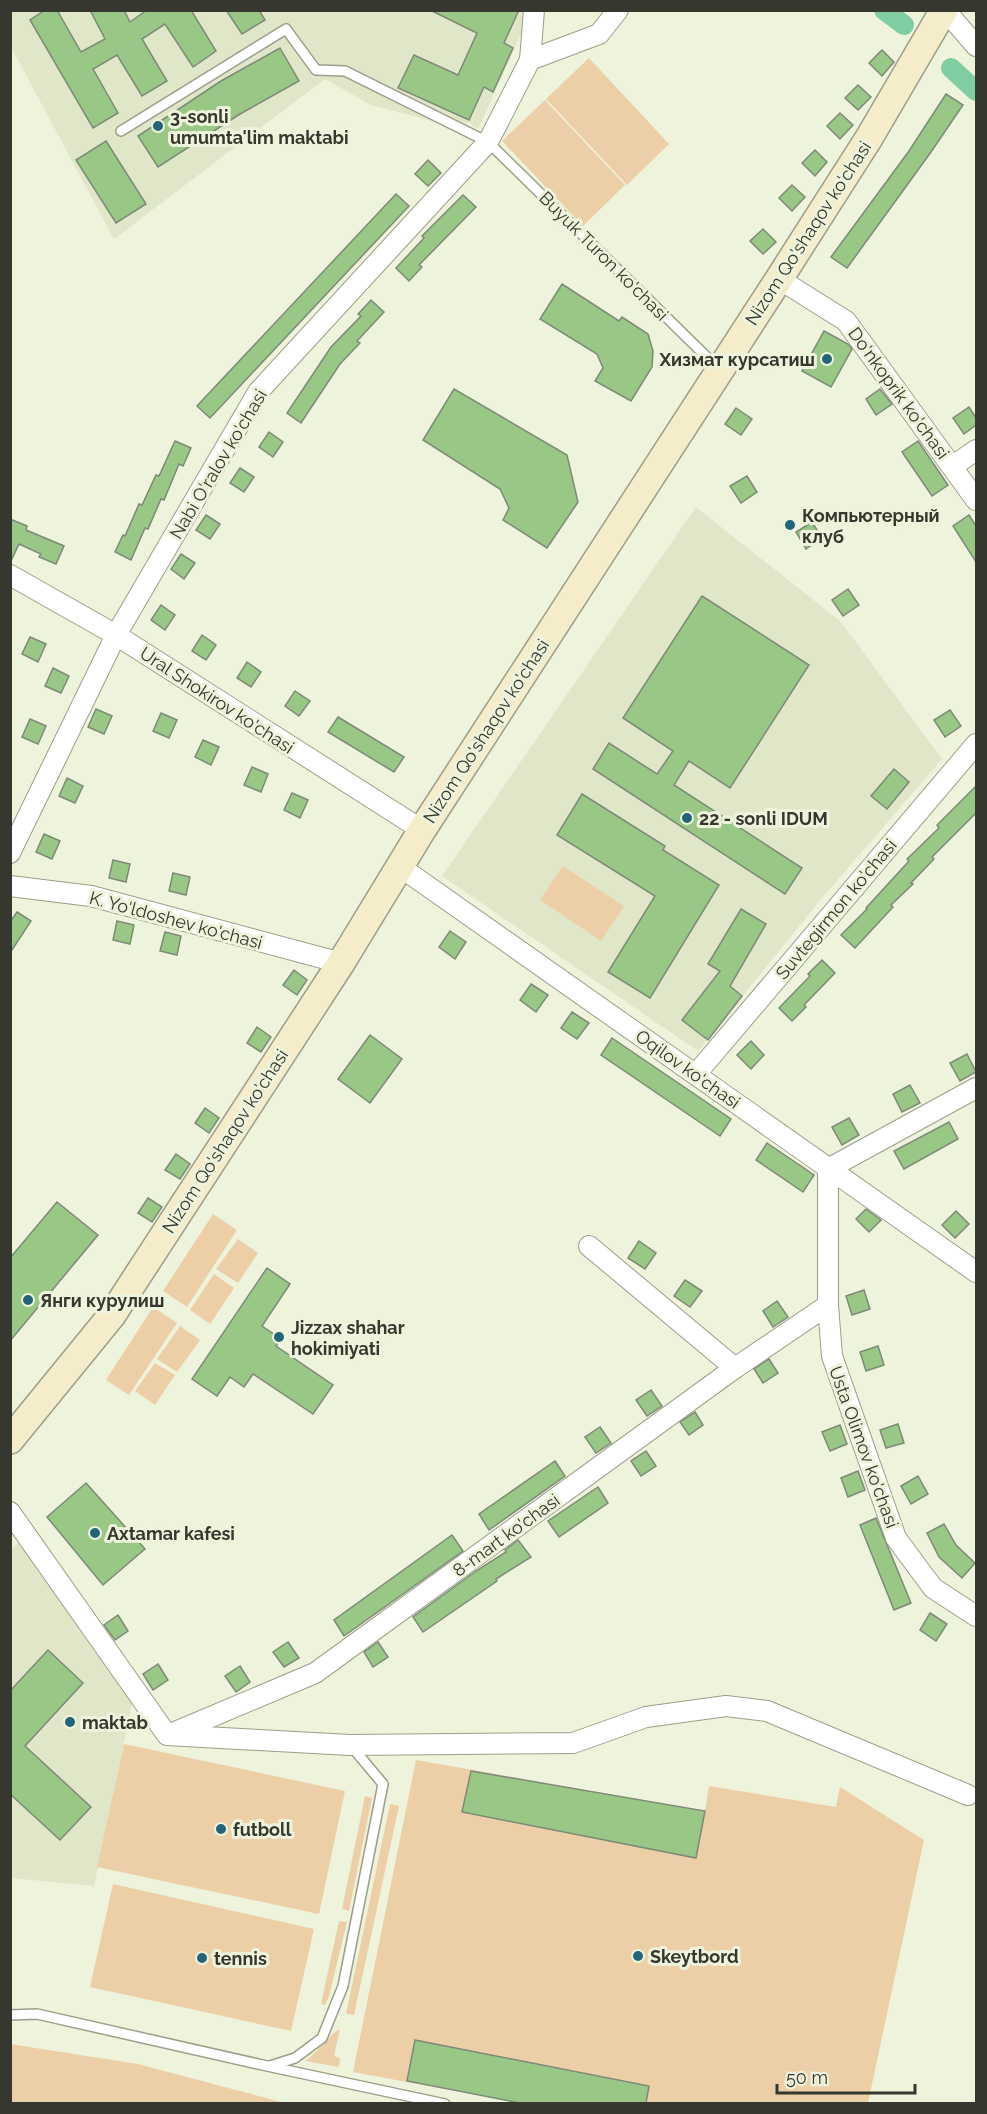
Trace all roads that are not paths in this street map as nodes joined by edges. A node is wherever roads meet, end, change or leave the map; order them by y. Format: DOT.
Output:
graph roads {
  1 [pos="534,10"];
  2 [pos="618,10"];
  3 [pos="945,10"];
  4 [pos="976,46"];
  5 [pos="530,60"];
  6 [pos="121,131"];
  7 [pos="488,142"];
  8 [pos="779,279"];
  9 [pos="720,370"];
  10 [pos="976,450"];
  11 [pos="953,466"];
  12 [pos="976,500"];
  13 [pos="10,575"];
  14 [pos="116,635"];
  15 [pos="976,744"];
  16 [pos="422,830"];
  17 [pos="10,853"];
  18 [pos="399,866"];
  19 [pos="10,886"];
  20 [pos="340,963"];
  21 [pos="696,1074"];
  22 [pos="976,1088"];
  23 [pos="828,1169"];
  24 [pos="589,1246"];
  25 [pos="976,1272"];
  26 [pos="828,1305"];
  27 [pos="735,1368"];
  28 [pos="10,1440"];
  29 [pos="10,1512"];
  30 [pos="976,1616"];
  31 [pos="167,1736"];
  32 [pos="350,1745"];
  33 [pos="968,1795"];
  34 [pos="10,2016"];
  35 [pos="267,2066"];
  36 [pos="445,2103"];
  1 -- 5 [label="street"];
  2 -- 5 [label="street"];
  3 -- 4 [label="street"];
  3 -- 8 [label="main road, Nizom Qo'shaqov ko'chasi"];
  5 -- 7 [label="street, Nabi O'ralov ko'chasi"];
  6 -- 7 [label="lane, Buyuk Turon ko'chasi"];
  7 -- 9 [label="lane, Buyuk Turon ko'chasi"];
  7 -- 14 [label="street, Nabi O'ralov ko'chasi"];
  8 -- 9 [label="main road, Nizom Qo'shaqov ko'chasi"];
  8 -- 11 [label="street, Do'nkoprik ko'chasi"];
  9 -- 16 [label="main road, Nizom Qo'shaqov ko'chasi"];
  10 -- 11 [label="street"];
  11 -- 12 [label="street, Do'nkoprik ko'chasi"];
  13 -- 14 [label="street, Ural Shokirov ko'chasi"];
  14 -- 16 [label="street, Ural Shokirov ko'chasi"];
  14 -- 17 [label="street, Nabi O'ralov ko'chasi"];
  15 -- 21 [label="street, Suvtegirmon ko'chasi"];
  16 -- 18 [label="main road, Nizom Qo'shaqov ko'chasi"];
  18 -- 20 [label="main road, Nizom Qo'shaqov ko'chasi"];
  18 -- 21 [label="street, Oqilov ko'chasi"];
  19 -- 20 [label="street, K. Yo'ldoshev ko'chasi"];
  20 -- 28 [label="main road, Nizom Qo'shaqov ko'chasi"];
  21 -- 23 [label="street, Oqilov ko'chasi"];
  22 -- 23 [label="street"];
  23 -- 25 [label="street, Oqilov ko'chasi"];
  23 -- 26 [label="street, Usta Olimov ko'chasi"];
  24 -- 27 [label="street"];
  26 -- 27 [label="street, 8-mart ko'chasi"];
  26 -- 30 [label="street, Usta Olimov ko'chasi"];
  27 -- 31 [label="street, 8-mart ko'chasi"];
  29 -- 31 [label="street"];
  31 -- 32 [label="street"];
  32 -- 33 [label="street"];
  32 -- 35 [label="lane"];
  34 -- 35 [label="lane"];
  35 -- 36 [label="lane"];
}
